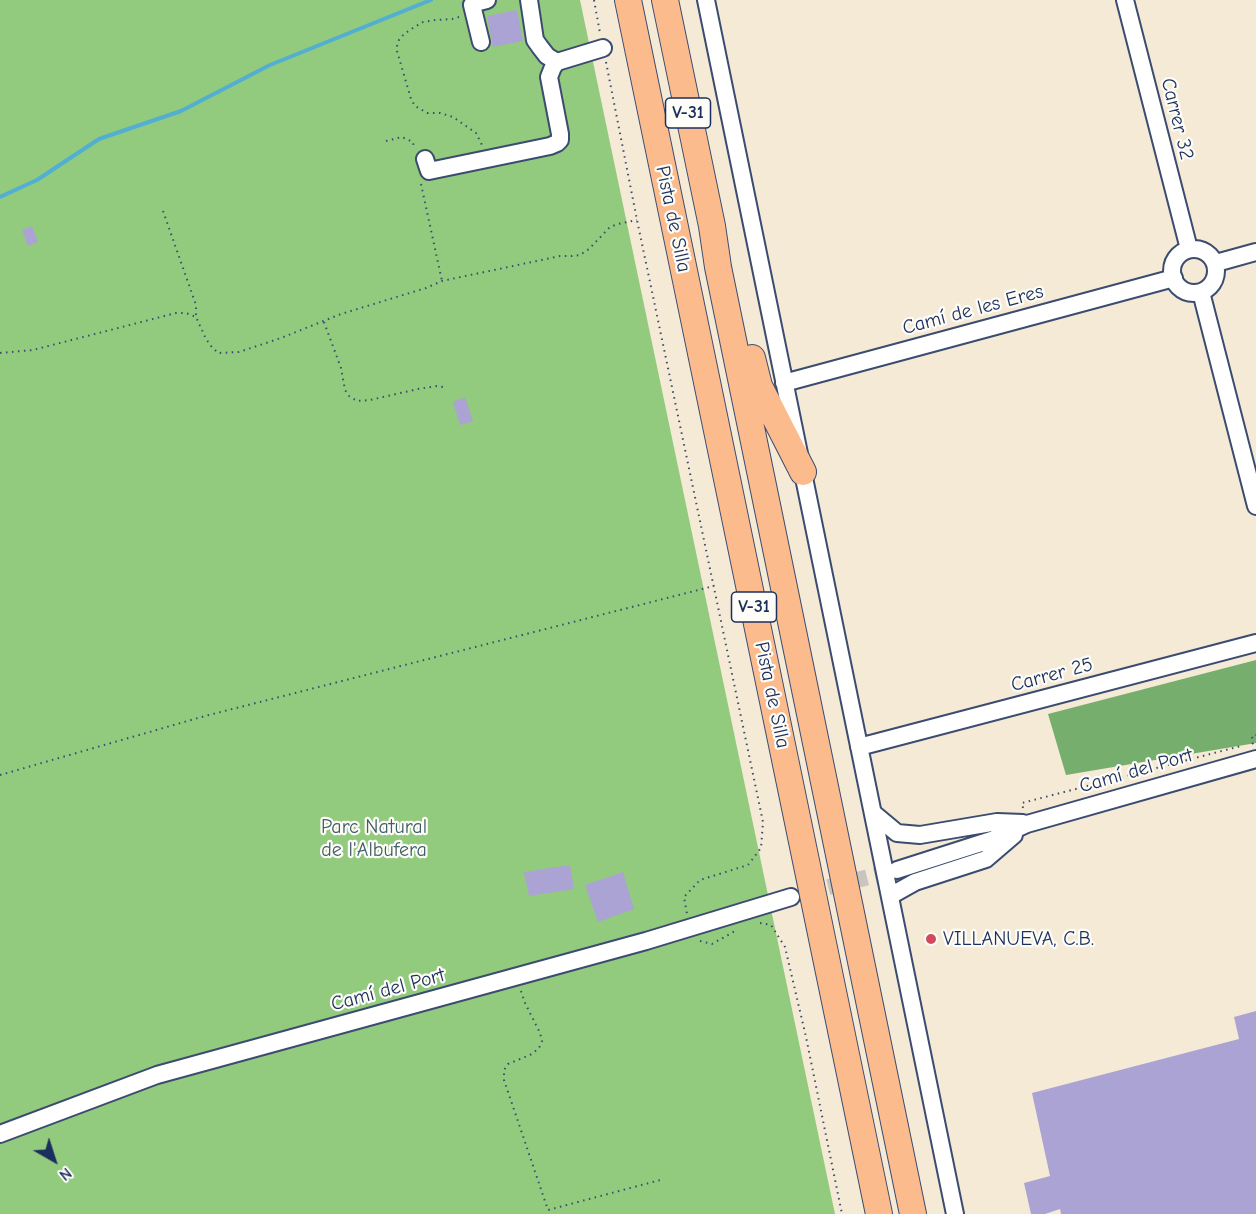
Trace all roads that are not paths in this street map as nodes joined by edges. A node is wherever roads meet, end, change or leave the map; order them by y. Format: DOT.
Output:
graph roads {
  1 [pos="529,0"];
  2 [pos="628,0"];
  3 [pos="665,0"];
  4 [pos="706,0"];
  5 [pos="1125,0"];
  6 [pos="480,3"];
  7 [pos="481,42"];
  8 [pos="603,48"];
  9 [pos="557,62"];
  10 [pos="420,156"];
  11 [pos="712,226"];
  12 [pos="1189,249"];
  13 [pos="1256,252"];
  14 [pos="1216,263"];
  15 [pos="1174,278"];
  16 [pos="1201,292"];
  17 [pos="784,383"];
  18 [pos="803,472"];
  19 [pos="1256,506"];
  20 [pos="1256,643"];
  21 [pos="859,747"];
  22 [pos="1255,751"];
  23 [pos="873,813"];
  24 [pos="1027,824"];
  25 [pos="897,870"];
  26 [pos="890,896"];
  27 [pos="791,897"];
  28 [pos="0,1134"];
  29 [pos="879,1214"];
  30 [pos="913,1214"];
  31 [pos="955,1214"];
  1 -- 9 [label="street"];
  2 -- 29 [label="highway, Pista de Silla / V-31"];
  3 -- 11 [label="highway, Pista de Silla / V-31"];
  4 -- 17 [label="street"];
  5 -- 12 [label="street, Carrer 32"];
  6 -- 7 [label="street"];
  8 -- 9 [label="street"];
  9 -- 10 [label="street"];
  11 -- 18 [label="highway"];
  11 -- 30 [label="highway, Pista de Silla / V-31"];
  12 -- 14 [label="street"];
  12 -- 15 [label="street"];
  13 -- 14 [label="street"];
  14 -- 16 [label="street"];
  15 -- 16 [label="street"];
  15 -- 17 [label="street, Camí de les Eres"];
  16 -- 19 [label="street"];
  17 -- 18 [label="street"];
  18 -- 21 [label="street"];
  20 -- 21 [label="street, Carrer 25"];
  21 -- 23 [label="street"];
  22 -- 24 [label="street, Camí del Port"];
  23 -- 24 [label="street, Camí del Port"];
  23 -- 26 [label="street"];
  24 -- 25 [label="street, Camí del Port"];
  24 -- 26 [label="street, Camí del Port"];
  26 -- 31 [label="street"];
  27 -- 28 [label="street, Camí del Port"];
}
